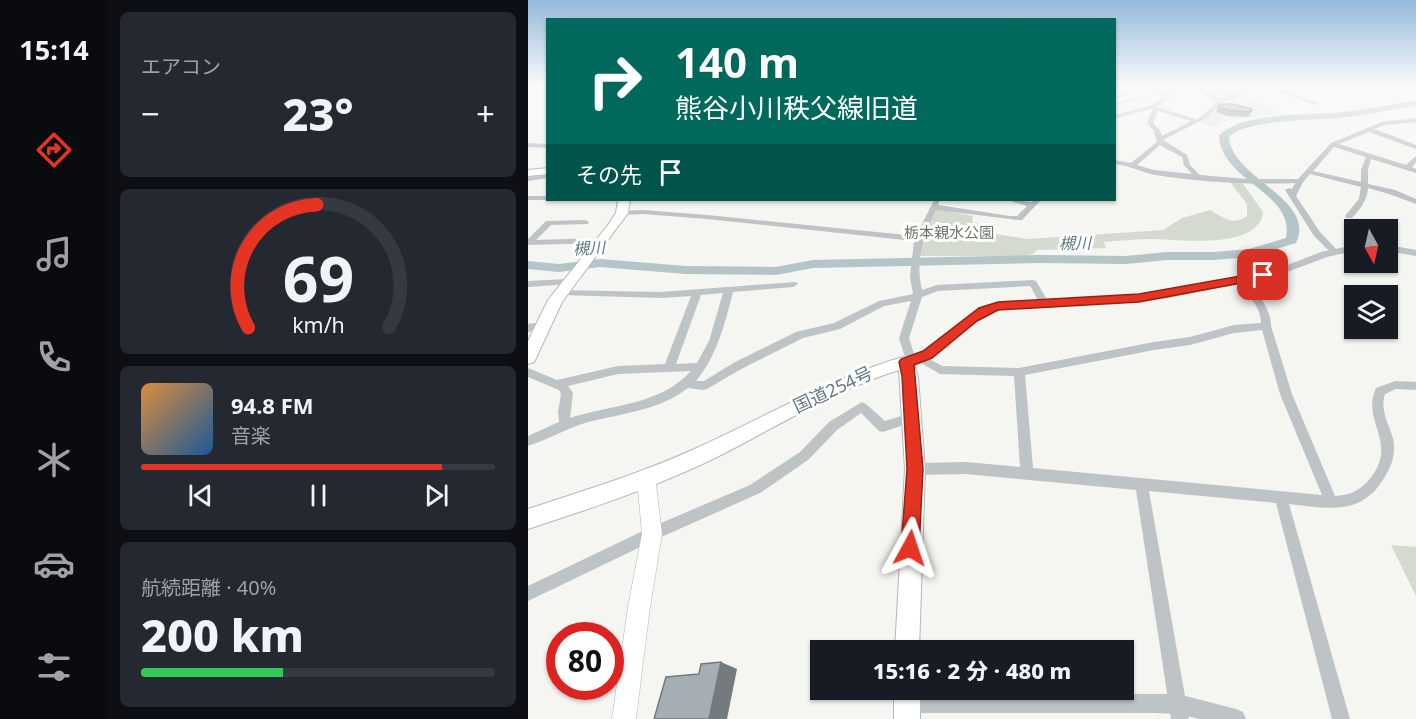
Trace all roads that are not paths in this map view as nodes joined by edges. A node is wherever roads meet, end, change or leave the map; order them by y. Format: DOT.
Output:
graph roads {
  1 [pos="1152,119"];
  2 [pos="1188,119"];
  3 [pos="1200,119"];
  4 [pos="1416,120"];
  5 [pos="1196,121"];
  6 [pos="1392,121"];
  7 [pos="1416,128"];
  8 [pos="1368,129"];
  9 [pos="1160,140"];
  10 [pos="1333,144"];
  11 [pos="528,145"];
  12 [pos="546,146"];
  13 [pos="1416,147"];
  14 [pos="1370,155"];
  15 [pos="1416,158"];
  16 [pos="1118,162"];
  17 [pos="1135,163"];
  18 [pos="1408,167"];
  19 [pos="546,171"];
  20 [pos="1416,171"];
  21 [pos="528,172"];
  22 [pos="1309,172"];
  23 [pos="546,176"];
  24 [pos="1197,176"];
  25 [pos="528,179"];
  26 [pos="1281,181"];
  27 [pos="1300,182"];
  28 [pos="1366,187"];
  29 [pos="1293,195"];
  30 [pos="528,198"];
  31 [pos="546,198"];
  32 [pos="624,201"];
  33 [pos="1034,202"];
  34 [pos="1416,202"];
  35 [pos="936,203"];
  36 [pos="622,213"];
  37 [pos="1348,216"];
  38 [pos="918,239"];
  39 [pos="601,241"];
  40 [pos="562,242"];
  41 [pos="1344,250"];
  42 [pos="1398,250"];
  43 [pos="1334,251"];
  44 [pos="1416,253"];
  45 [pos="1241,280"];
  46 [pos="528,284"];
  47 [pos="566,284"];
  48 [pos="793,284"];
  49 [pos="729,289"];
  50 [pos="697,292"];
  51 [pos="916,296"];
  52 [pos="1044,303"];
  53 [pos="1266,326"];
  54 [pos="535,327"];
  55 [pos="528,358"];
  56 [pos="912,360"];
  57 [pos="701,367"];
  58 [pos="669,369"];
  59 [pos="528,372"];
  60 [pos="1018,372"];
  61 [pos="556,384"];
  62 [pos="688,384"];
  63 [pos="1416,386"];
  64 [pos="911,418"];
  65 [pos="565,425"];
  66 [pos="528,441"];
  67 [pos="915,469"];
  68 [pos="1027,474"];
  69 [pos="645,477"];
  70 [pos="1141,484"];
  71 [pos="1281,498"];
  72 [pos="1331,502"];
  73 [pos="528,519"];
  74 [pos="652,534"];
  75 [pos="528,594"];
  76 [pos="907,640"];
  77 [pos="907,704"];
  78 [pos="1179,712"];
  79 [pos="624,719"];
  80 [pos="1236,719"];
  81 [pos="1341,719"];
  1 -- 9 [label="street"];
  2 -- 5 [label="street"];
  3 -- 5 [label="street"];
  4 -- 6 [label="street"];
  5 -- 9 [label="street"];
  6 -- 7 [label="street"];
  6 -- 8 [label="street"];
  8 -- 10 [label="street"];
  8 -- 13 [label="street"];
  9 -- 17 [label="street"];
  9 -- 24 [label="street"];
  10 -- 14 [label="street"];
  10 -- 22 [label="street"];
  11 -- 12 [label="street"];
  14 -- 18 [label="street"];
  14 -- 28 [label="street"];
  15 -- 18 [label="street"];
  16 -- 17 [label="street"];
  17 -- 24 [label="street"];
  18 -- 20 [label="street"];
  19 -- 21 [label="main road"];
  22 -- 27 [label="street"];
  22 -- 28 [label="street"];
  23 -- 25 [label="street"];
  24 -- 26 [label="street"];
  26 -- 27 [label="street"];
  26 -- 29 [label="street"];
  27 -- 29 [label="street"];
  28 -- 34 [label="street"];
  28 -- 37 [label="street"];
  29 -- 43 [label="street"];
  30 -- 31 [label="street"];
  32 -- 36 [label="main road"];
  33 -- 35 [label="street"];
  35 -- 38 [label="street"];
  36 -- 38 [label="street"];
  36 -- 39 [label="main road"];
  38 -- 51 [label="street"];
  39 -- 40 [label="street"];
  39 -- 47 [label="main road"];
  40 -- 40 [label="street"];
  41 -- 43 [label="street"];
  42 -- 44 [label="street"];
  43 -- 45 [label="street"];
  45 -- 52 [label="street"];
  45 -- 53 [label="street"];
  46 -- 47 [label="street"];
  47 -- 50 [label="street"];
  47 -- 54 [label="main road"];
  48 -- 49 [label="street"];
  49 -- 50 [label="street"];
  49 -- 57 [label="street"];
  50 -- 58 [label="street"];
  51 -- 52 [label="street"];
  51 -- 56 [label="street"];
  51 -- 62 [label="street"];
  52 -- 56 [label="street"];
  53 -- 60 [label="street"];
  53 -- 72 [label="street"];
  54 -- 55 [label="main road"];
  56 -- 60 [label="street"];
  56 -- 64 [label="main road"];
  56 -- 69 [label="main road, 国道254号"];
  57 -- 58 [label="street"];
  57 -- 62 [label="street"];
  58 -- 61 [label="street"];
  59 -- 61 [label="street"];
  60 -- 68 [label="street"];
  61 -- 65 [label="street"];
  62 -- 65 [label="street"];
  63 -- 72 [label="street"];
  64 -- 67 [label="main road"];
  64 -- 74 [label="street"];
  65 -- 66 [label="street"];
  67 -- 68 [label="street"];
  67 -- 76 [label="main road"];
  68 -- 70 [label="street"];
  69 -- 73 [label="main road, 国道254号"];
  69 -- 74 [label="main road"];
  70 -- 71 [label="street"];
  70 -- 78 [label="street"];
  71 -- 72 [label="street"];
  71 -- 81 [label="street"];
  74 -- 75 [label="street"];
  74 -- 79 [label="main road"];
  77 -- 78 [label="street"];
  78 -- 80 [label="street"];
}
